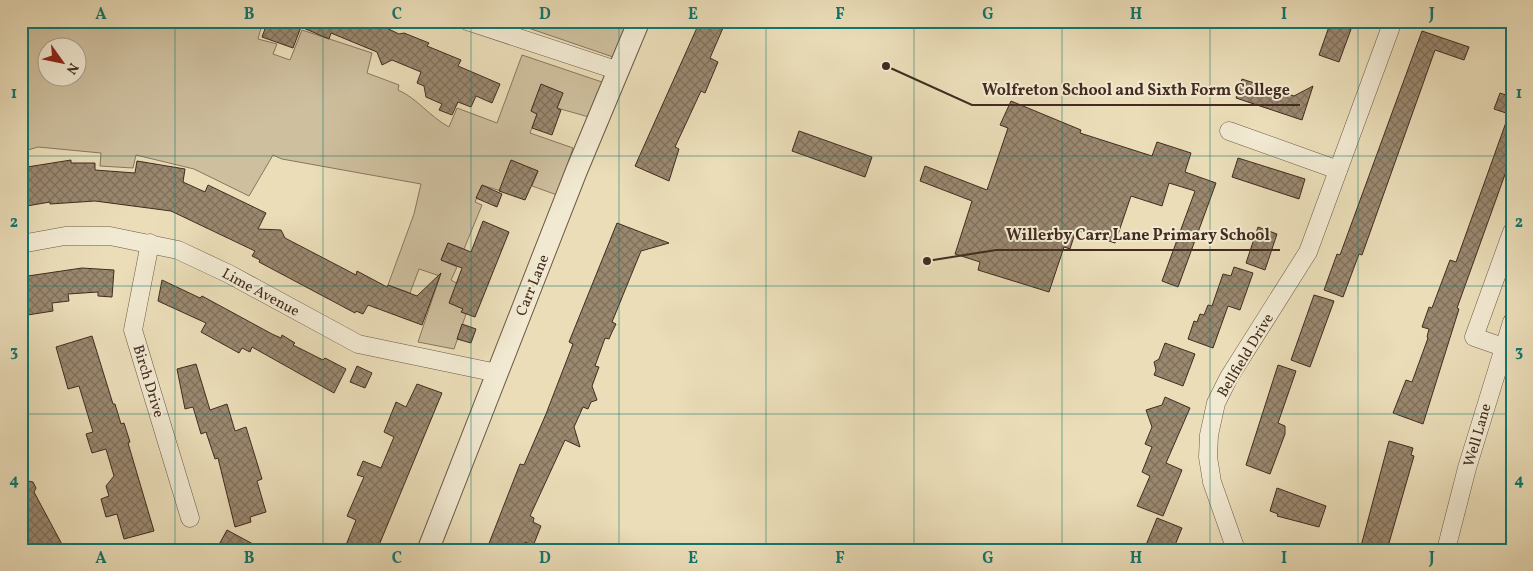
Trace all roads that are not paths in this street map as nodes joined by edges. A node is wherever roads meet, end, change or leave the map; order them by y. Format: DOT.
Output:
graph roads {
  1 [pos="467,21"];
  2 [pos="639,21"];
  3 [pos="1393,21"];
  4 [pos="619,71"];
  5 [pos="1229,130"];
  6 [pos="1338,170"];
  7 [pos="1512,232"];
  8 [pos="150,243"];
  9 [pos="21,244"];
  10 [pos="1512,322"];
  11 [pos="1503,347"];
  12 [pos="497,373"];
  13 [pos="190,518"];
  14 [pos="428,550"];
  15 [pos="1236,550"];
  16 [pos="1446,550"];
  1 -- 4 [label="street"];
  2 -- 4 [label="street, Carr Lane"];
  3 -- 6 [label="street, Bellfield Drive"];
  4 -- 12 [label="street, Carr Lane"];
  5 -- 6 [label="street"];
  6 -- 15 [label="street, Bellfield Drive"];
  7 -- 11 [label="street"];
  8 -- 9 [label="street, Lime Avenue"];
  8 -- 12 [label="street, Lime Avenue"];
  8 -- 13 [label="street, Birch Drive"];
  10 -- 11 [label="street, Well Lane"];
  11 -- 16 [label="street, Well Lane"];
  12 -- 14 [label="street, Carr Lane"];
}
